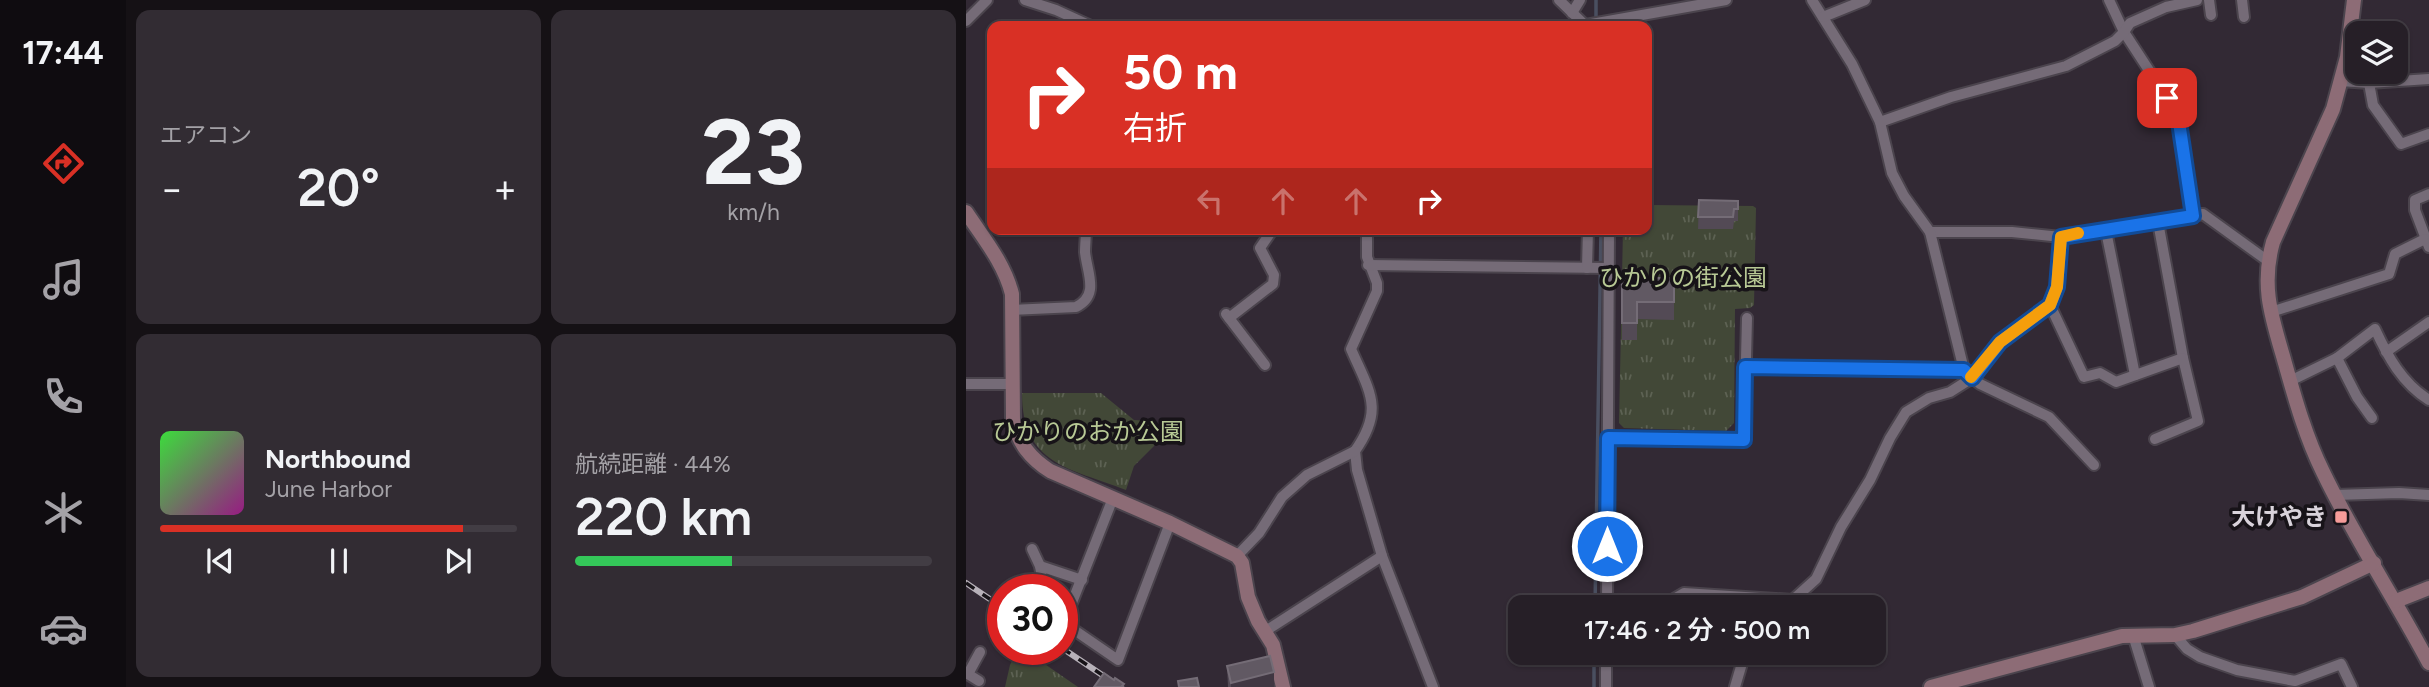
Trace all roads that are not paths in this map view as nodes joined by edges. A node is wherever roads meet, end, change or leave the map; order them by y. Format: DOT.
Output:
graph roads {
  1 [pos="987,0"];
  2 [pos="1025,0"];
  3 [pos="1559,0"];
  4 [pos="1580,0"];
  5 [pos="1726,0"];
  6 [pos="1812,0"];
  7 [pos="1865,0"];
  8 [pos="2109,0"];
  9 [pos="2197,0"];
  10 [pos="2208,0"];
  11 [pos="2242,0"];
  12 [pos="2354,0"];
  13 [pos="1572,13"];
  14 [pos="2211,15"];
  15 [pos="1823,16"];
  16 [pos="2244,17"];
  17 [pos="966,21"];
  18 [pos="1080,21"];
  19 [pos="1579,21"];
  20 [pos="1611,21"];
  21 [pos="2124,32"];
  22 [pos="2429,79"];
  23 [pos="2408,80"];
  24 [pos="2341,81"];
  25 [pos="2345,81"];
  26 [pos="2369,84"];
  27 [pos="1880,122"];
  28 [pos="2429,134"];
  29 [pos="2429,194"];
  30 [pos="966,212"];
  31 [pos="2193,216"];
  32 [pos="2158,222"];
  33 [pos="2106,231"];
  34 [pos="1930,232"];
  35 [pos="1086,235"];
  36 [pos="1269,235"];
  37 [pos="1367,235"];
  38 [pos="1588,235"];
  39 [pos="1609,235"];
  40 [pos="2061,237"];
  41 [pos="2427,239"];
  42 [pos="2268,261"];
  43 [pos="1368,265"];
  44 [pos="1587,268"];
  45 [pos="1608,268"];
  46 [pos="2050,305"];
  47 [pos="1012,310"];
  48 [pos="2271,312"];
  49 [pos="1747,318"];
  50 [pos="2429,321"];
  51 [pos="2386,352"];
  52 [pos="2183,358"];
  53 [pos="2337,358"];
  54 [pos="1265,365"];
  55 [pos="1745,367"];
  56 [pos="1968,374"];
  57 [pos="2135,375"];
  58 [pos="2290,381"];
  59 [pos="966,384"];
  60 [pos="1011,384"];
  61 [pos="2429,400"];
  62 [pos="2372,418"];
  63 [pos="1608,438"];
  64 [pos="2155,439"];
  65 [pos="1355,451"];
  66 [pos="2094,465"];
  67 [pos="2335,495"];
  68 [pos="2429,495"];
  69 [pos="1113,498"];
  70 [pos="1170,523"];
  71 [pos="1032,549"];
  72 [pos="1237,556"];
  73 [pos="1382,556"];
  74 [pos="2374,563"];
  75 [pos="1040,566"];
  76 [pos="1041,574"];
  77 [pos="1082,580"];
  78 [pos="1078,588"];
  79 [pos="2429,588"];
  80 [pos="1607,595"];
  81 [pos="1681,595"];
  82 [pos="1703,595"];
  83 [pos="1799,595"];
  84 [pos="2396,601"];
  85 [pos="1264,632"];
  86 [pos="1078,633"];
  87 [pos="2133,635"];
  88 [pos="2175,635"];
  89 [pos="980,652"];
  90 [pos="2429,663"];
  91 [pos="1606,665"];
  92 [pos="1741,665"];
  93 [pos="967,674"];
  94 [pos="979,681"];
  95 [pos="1283,687"];
  96 [pos="1433,687"];
  97 [pos="1606,687"];
  98 [pos="1735,687"];
  99 [pos="1931,687"];
  100 [pos="2149,687"];
  101 [pos="2352,687"];
  1 -- 17 [label="street"];
  2 -- 18 [label="street"];
  3 -- 13 [label="street"];
  4 -- 13 [label="street"];
  5 -- 20 [label="street"];
  6 -- 15 [label="street"];
  7 -- 15 [label="street"];
  8 -- 21 [label="street"];
  9 -- 21 [label="street"];
  10 -- 14 [label="street"];
  11 -- 16 [label="street"];
  12 -- 24 [label="street"];
  13 -- 19 [label="street"];
  15 -- 27 [label="street"];
  21 -- 27 [label="street"];
  21 -- 31 [label="street"];
  22 -- 23 [label="street"];
  24 -- 25 [label="street"];
  24 -- 42 [label="street"];
  26 -- 28 [label="street"];
  27 -- 34 [label="street"];
  29 -- 41 [label="street"];
  30 -- 47 [label="street"];
  31 -- 32 [label="street"];
  31 -- 42 [label="street"];
  32 -- 33 [label="street"];
  32 -- 52 [label="street"];
  33 -- 40 [label="street"];
  33 -- 57 [label="street"];
  34 -- 40 [label="street"];
  34 -- 56 [label="street"];
  35 -- 47 [label="street"];
  36 -- 54 [label="street"];
  37 -- 43 [label="street"];
  38 -- 44 [label="street"];
  39 -- 45 [label="street"];
  40 -- 46 [label="street"];
  41 -- 48 [label="street"];
  42 -- 48 [label="street"];
  43 -- 44 [label="street"];
  43 -- 65 [label="street"];
  44 -- 45 [label="street"];
  45 -- 63 [label="street"];
  46 -- 56 [label="street"];
  46 -- 57 [label="street"];
  47 -- 60 [label="street"];
  48 -- 58 [label="street"];
  49 -- 55 [label="street"];
  50 -- 51 [label="street"];
  51 -- 53 [label="street"];
  51 -- 61 [label="street"];
  52 -- 57 [label="street"];
  52 -- 64 [label="street"];
  53 -- 58 [label="street"];
  53 -- 62 [label="street"];
  55 -- 56 [label="street"];
  55 -- 63 [label="street"];
  56 -- 66 [label="street"];
  56 -- 83 [label="street"];
  58 -- 67 [label="street"];
  59 -- 60 [label="street"];
  60 -- 69 [label="street"];
  63 -- 80 [label="street"];
  65 -- 72 [label="street"];
  65 -- 73 [label="street"];
  67 -- 68 [label="street"];
  67 -- 74 [label="street"];
  69 -- 70 [label="street"];
  69 -- 77 [label="street"];
  70 -- 72 [label="street"];
  70 -- 86 [label="street"];
  71 -- 75 [label="street"];
  72 -- 85 [label="street"];
  73 -- 85 [label="street"];
  73 -- 96 [label="street"];
  74 -- 84 [label="street"];
  74 -- 88 [label="street"];
  75 -- 76 [label="street"];
  75 -- 77 [label="street"];
  77 -- 78 [label="street"];
  79 -- 84 [label="street"];
  81 -- 82 [label="street"];
  84 -- 90 [label="street"];
  85 -- 95 [label="street"];
  87 -- 88 [label="street"];
  87 -- 99 [label="street"];
  87 -- 100 [label="street"];
  88 -- 101 [label="street"];
  89 -- 93 [label="street"];
  91 -- 97 [label="street"];
  92 -- 98 [label="street"];
  93 -- 94 [label="street"];
}
